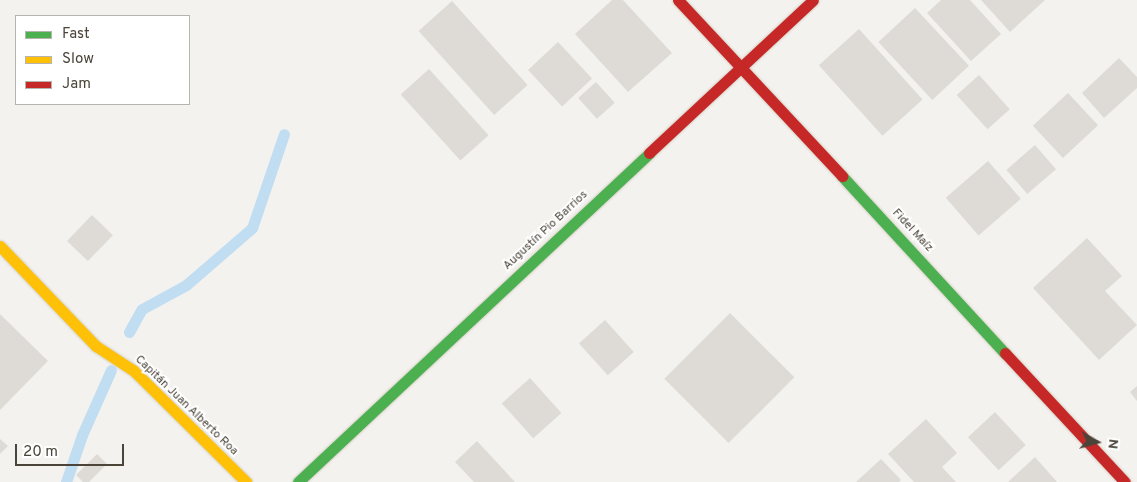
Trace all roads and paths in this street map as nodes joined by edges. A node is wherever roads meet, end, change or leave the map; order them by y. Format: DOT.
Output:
graph roads {
  1 [pos="678,0"];
  2 [pos="813,0"];
  3 [pos="741,67"];
  4 [pos="0,246"];
  5 [pos="246,482"];
  6 [pos="298,482"];
  7 [pos="1125,482"];
  1 -- 3 [label="street, Fidel Maíz"];
  2 -- 3 [label="street, Augustín Pio Barrios"];
  3 -- 6 [label="street, Augustín Pio Barrios"];
  3 -- 7 [label="street, Fidel Maíz"];
  4 -- 5 [label="street, Capitán Juan Alberto Roa"];
}
